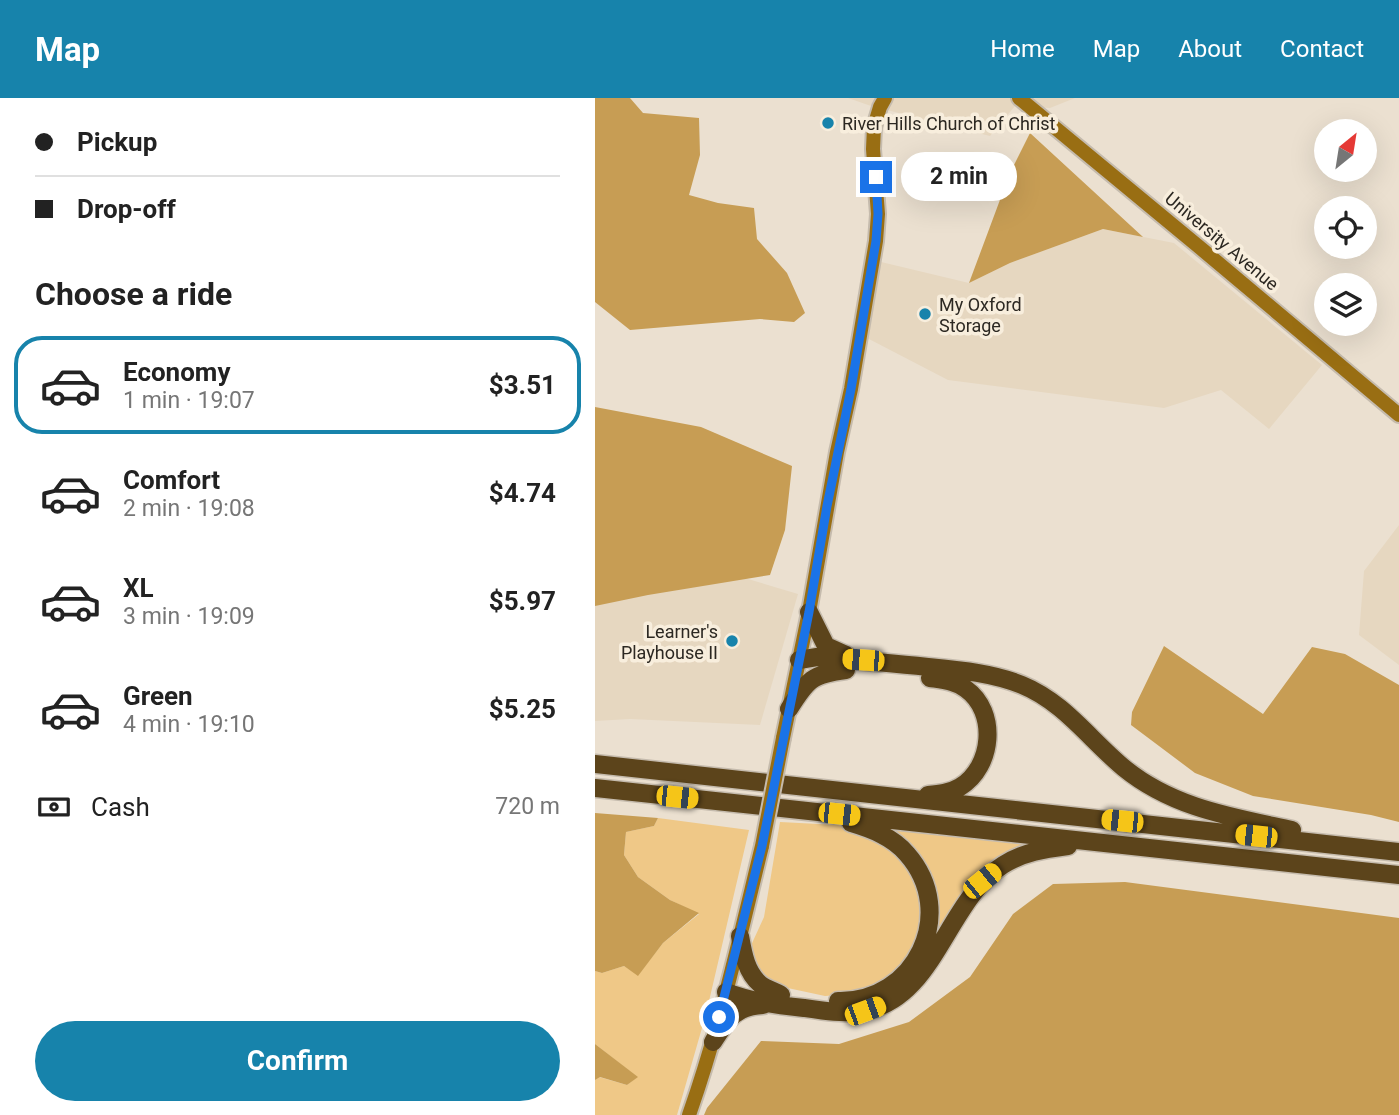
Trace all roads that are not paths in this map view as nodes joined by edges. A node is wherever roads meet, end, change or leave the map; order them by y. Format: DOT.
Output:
graph roads {
  1 [pos="885,98"];
  2 [pos="1019,98"];
  3 [pos="1399,415"];
  4 [pos="809,612"];
  5 [pos="799,660"];
  6 [pos="863,660"];
  7 [pos="846,670"];
  8 [pos="789,709"];
  9 [pos="595,764"];
  10 [pos="595,788"];
  11 [pos="908,798"];
  12 [pos="813,811"];
  13 [pos="1098,842"];
  14 [pos="1394,852"];
  15 [pos="1399,875"];
  16 [pos="740,936"];
  17 [pos="726,992"];
  18 [pos="779,1000"];
  19 [pos="713,1042"];
  20 [pos="689,1115"];
  1 -- 4 [label="main road"];
  2 -- 3 [label="main road, University Avenue"];
  4 -- 5 [label="main road"];
  4 -- 6 [label="highway"];
  5 -- 6 [label="highway"];
  5 -- 7 [label="highway"];
  5 -- 8 [label="main road"];
  6 -- 14 [label="highway"];
  7 -- 8 [label="highway"];
  7 -- 11 [label="highway"];
  8 -- 16 [label="main road, bridge"];
  9 -- 11 [label="highway"];
  10 -- 12 [label="highway"];
  11 -- 14 [label="highway"];
  12 -- 13 [label="highway"];
  12 -- 18 [label="highway"];
  13 -- 15 [label="highway"];
  13 -- 18 [label="highway"];
  16 -- 17 [label="main road"];
  16 -- 18 [label="highway"];
  17 -- 18 [label="highway"];
  17 -- 19 [label="main road"];
  18 -- 19 [label="highway"];
  19 -- 20 [label="main road"];
}
